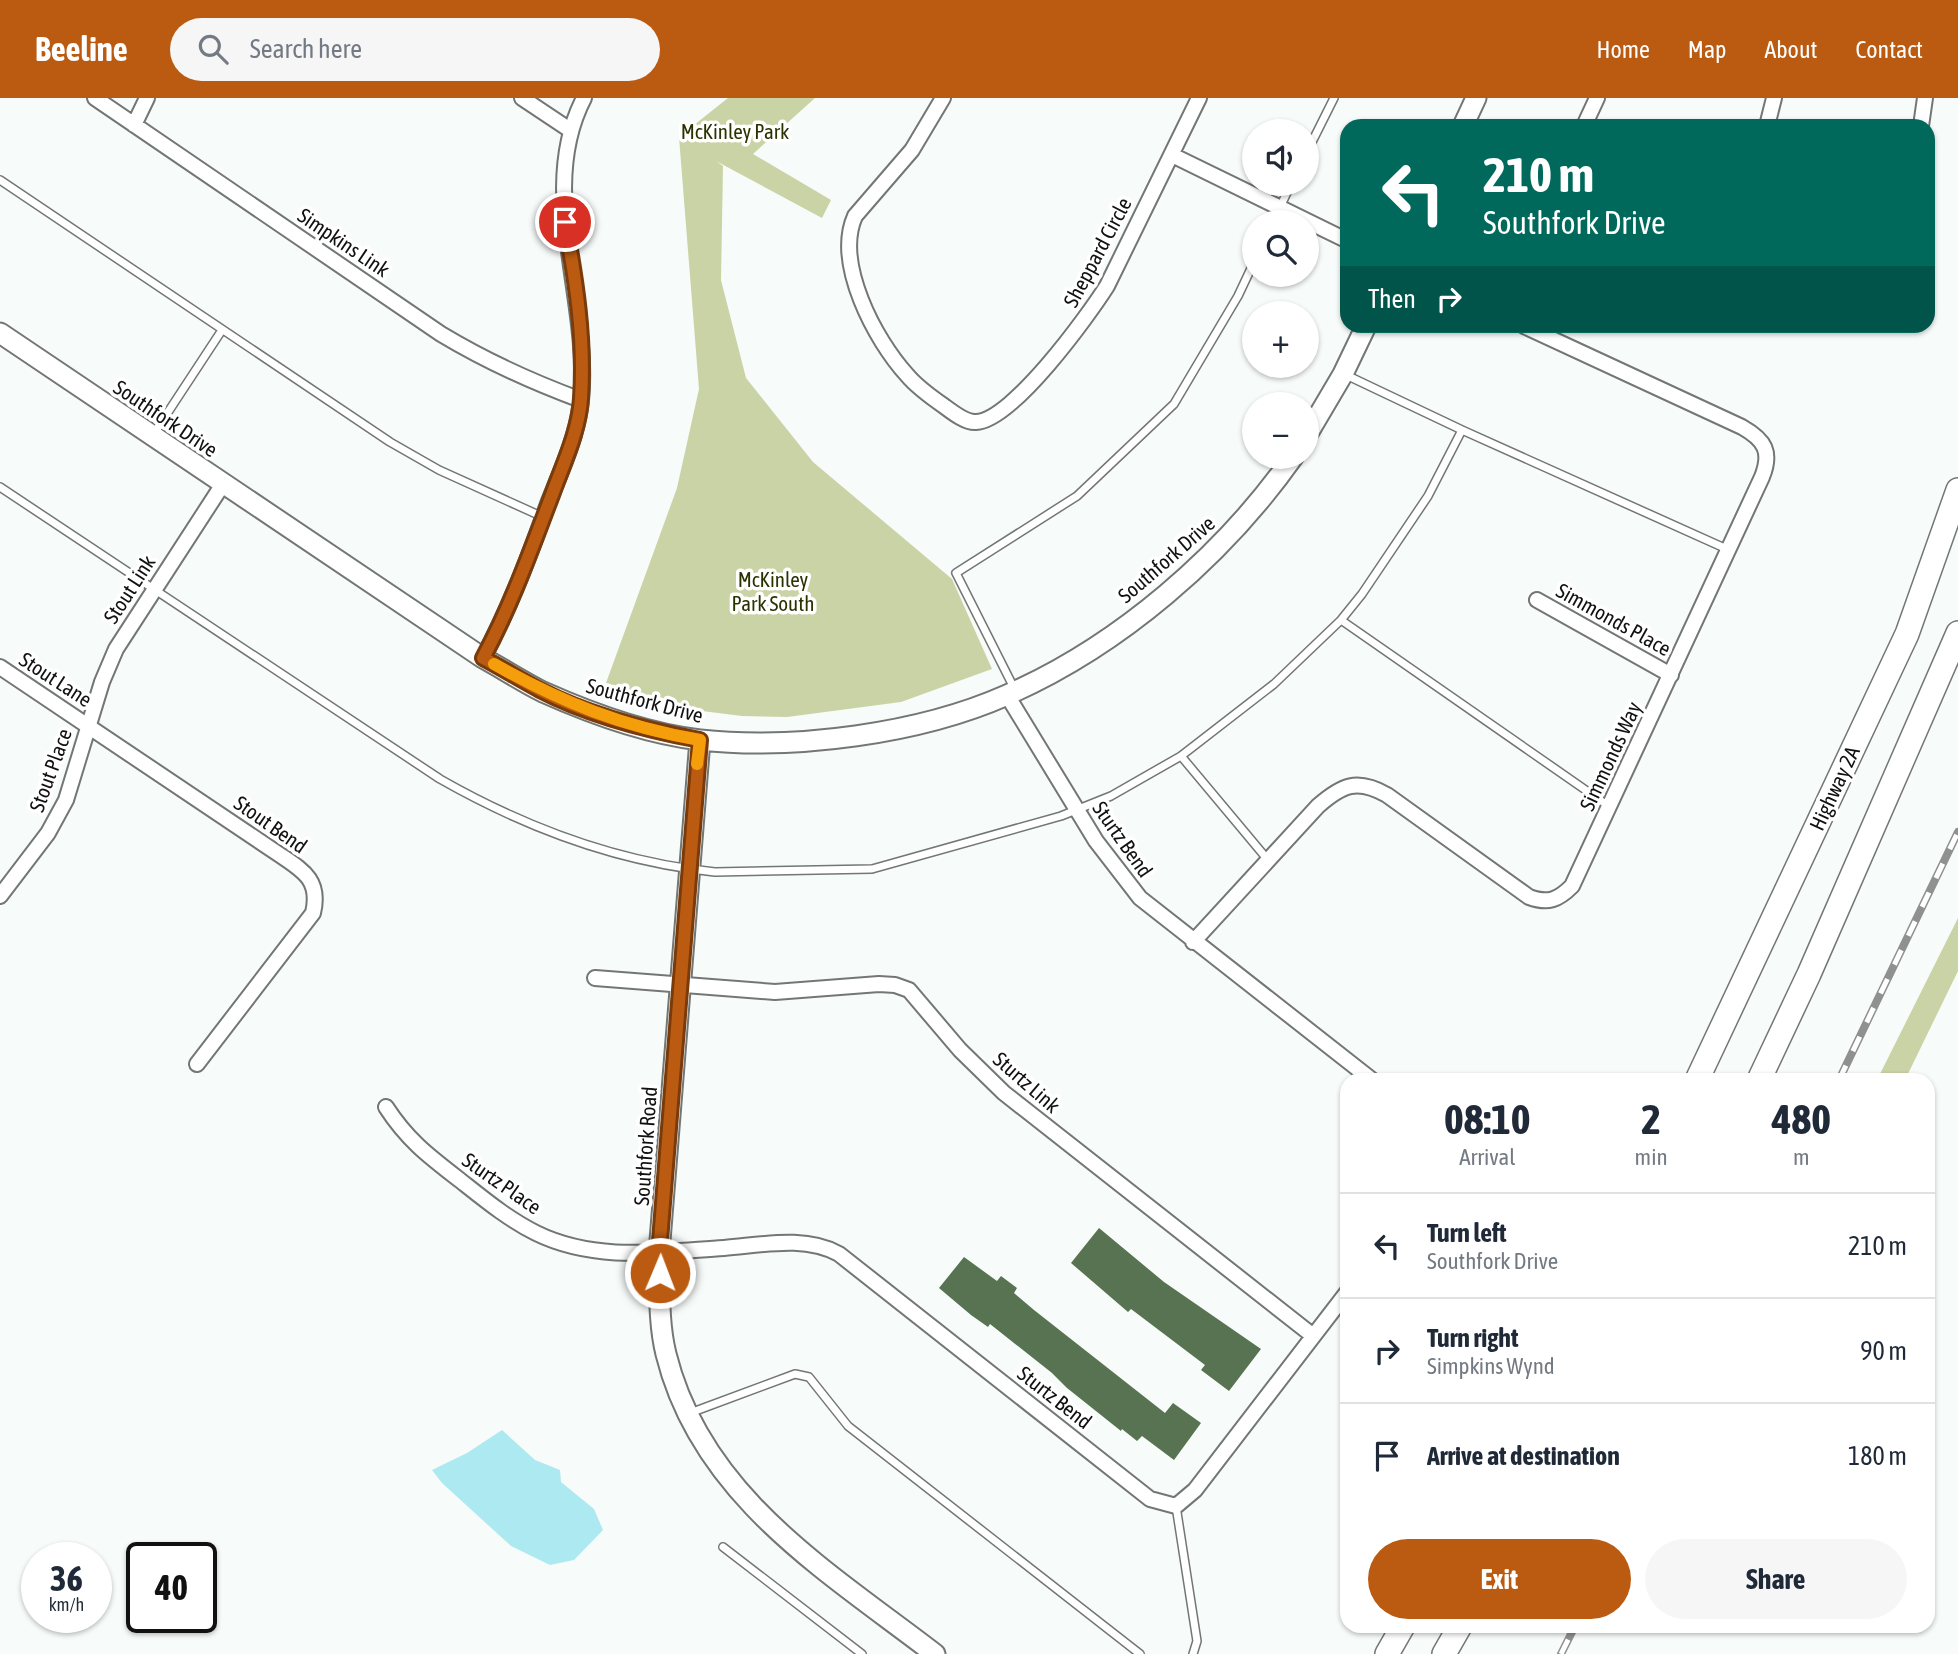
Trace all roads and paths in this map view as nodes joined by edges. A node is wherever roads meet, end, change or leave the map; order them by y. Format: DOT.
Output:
graph roads {
  1 [pos="95,98"];
  2 [pos="146,98"];
  3 [pos="522,98"];
  4 [pos="584,98"];
  5 [pos="943,98"];
  6 [pos="1199,98"];
  7 [pos="1334,98"];
  8 [pos="1476,98"];
  9 [pos="1597,98"];
  10 [pos="1774,98"];
  11 [pos="1924,98"];
  12 [pos="1466,119"];
  13 [pos="1587,119"];
  14 [pos="1769,119"];
  15 [pos="1922,119"];
  16 [pos="134,125"];
  17 [pos="1319,128"];
  18 [pos="570,130"];
  19 [pos="1172,155"];
  20 [pos="0,180"];
  21 [pos="1285,196"];
  22 [pos="1280,207"];
  23 [pos="1279,210"];
  24 [pos="1340,236"];
  25 [pos="1242,287"];
  26 [pos="222,330"];
  27 [pos="0,333"];
  28 [pos="1363,333"];
  29 [pos="1539,333"];
  30 [pos="1343,374"];
  31 [pos="581,400"];
  32 [pos="1319,415"];
  33 [pos="1462,430"];
  34 [pos="152,437"];
  35 [pos="1284,469"];
  36 [pos="223,484"];
  37 [pos="0,487"];
  38 [pos="1958,490"];
  39 [pos="543,517"];
  40 [pos="1729,550"];
  41 [pos="153,590"];
  42 [pos="1537,600"];
  43 [pos="1341,620"];
  44 [pos="1958,633"];
  45 [pos="483,658"];
  46 [pos="0,667"];
  47 [pos="1671,675"];
  48 [pos="1011,693"];
  49 [pos="88,725"];
  50 [pos="700,740"];
  51 [pos="1181,756"];
  52 [pos="1610,807"];
  53 [pos="1076,809"];
  54 [pos="1268,860"];
  55 [pos="689,869"];
  56 [pos="0,896"];
  57 [pos="1194,942"];
  58 [pos="595,978"];
  59 [pos="680,986"];
  60 [pos="197,1065"];
  61 [pos="1363,1073"];
  62 [pos="1699,1073"];
  63 [pos="1762,1073"];
  64 [pos="386,1107"];
  65 [pos="659,1253"];
  66 [pos="1340,1301"];
  67 [pos="1312,1335"];
  68 [pos="688,1414"];
  69 [pos="1176,1506"];
  70 [pos="723,1547"];
  71 [pos="1456,1633"];
  72 [pos="862,1654"];
  73 [pos="935,1654"];
  74 [pos="1140,1654"];
  75 [pos="1193,1654"];
  76 [pos="1444,1654"];
  1 -- 16 [label="street, Simpkins Link"];
  2 -- 16 [label="street"];
  3 -- 18 [label="street"];
  4 -- 18 [label="street"];
  5 -- 19 [label="street, Sheppard Circle"];
  6 -- 19 [label="street, Sheppard Circle"];
  7 -- 17 [label="lane"];
  8 -- 12 [label="street"];
  9 -- 13 [label="street"];
  10 -- 14 [label="street"];
  11 -- 15 [label="street"];
  16 -- 31 [label="street, Simpkins Link"];
  18 -- 31 [label="street"];
  19 -- 22 [label="street"];
  20 -- 26 [label="lane"];
  21 -- 22 [label="lane"];
  22 -- 23 [label="lane"];
  22 -- 24 [label="street"];
  25 -- 48 [label="lane"];
  26 -- 34 [label="lane"];
  26 -- 39 [label="lane"];
  27 -- 34 [label="street, Southfork Drive"];
  28 -- 30 [label="street"];
  29 -- 40 [label="street, Simmonds Way"];
  30 -- 32 [label="street"];
  30 -- 33 [label="lane"];
  31 -- 39 [label="street"];
  33 -- 40 [label="lane"];
  33 -- 43 [label="lane"];
  34 -- 36 [label="street, Southfork Drive"];
  35 -- 48 [label="street, Southfork Drive"];
  36 -- 41 [label="street, Stout Link"];
  36 -- 45 [label="street, Southfork Drive"];
  37 -- 41 [label="lane"];
  38 -- 62 [label="main road, Highway 2A"];
  39 -- 45 [label="street"];
  40 -- 47 [label="street, Simmonds Way"];
  41 -- 49 [label="street, Stout Link"];
  41 -- 55 [label="lane"];
  42 -- 47 [label="street, Simmonds Place"];
  43 -- 51 [label="lane"];
  43 -- 52 [label="lane"];
  44 -- 63 [label="main road"];
  45 -- 50 [label="street, Southfork Drive"];
  46 -- 49 [label="street, Stout Lane"];
  47 -- 52 [label="street, Simmonds Way"];
  48 -- 50 [label="street, Southfork Drive"];
  48 -- 53 [label="street, Sturtz Bend"];
  49 -- 56 [label="street, Stout Place"];
  49 -- 60 [label="street, Stout Bend"];
  50 -- 55 [label="street, Southfork Road"];
  51 -- 53 [label="lane"];
  51 -- 54 [label="lane"];
  52 -- 54 [label="street, Simmonds Way"];
  53 -- 55 [label="lane"];
  53 -- 57 [label="street, Sturtz Bend"];
  54 -- 57 [label="street, Simmonds Way"];
  55 -- 59 [label="street, Southfork Road"];
  57 -- 61 [label="street, Sturtz Bend"];
  58 -- 59 [label="street, Sturtz Link"];
  59 -- 65 [label="street, Southfork Road"];
  59 -- 67 [label="street, Sturtz Link"];
  64 -- 65 [label="street, Sturtz Place"];
  65 -- 68 [label="street, Southfork Road"];
  65 -- 69 [label="street, Sturtz Bend"];
  66 -- 67 [label="street"];
  67 -- 69 [label="street"];
  68 -- 73 [label="street, Southfork Road"];
  68 -- 74 [label="lane"];
  69 -- 75 [label="lane"];
  70 -- 72 [label="lane"];
  71 -- 76 [label="main road"];
}
